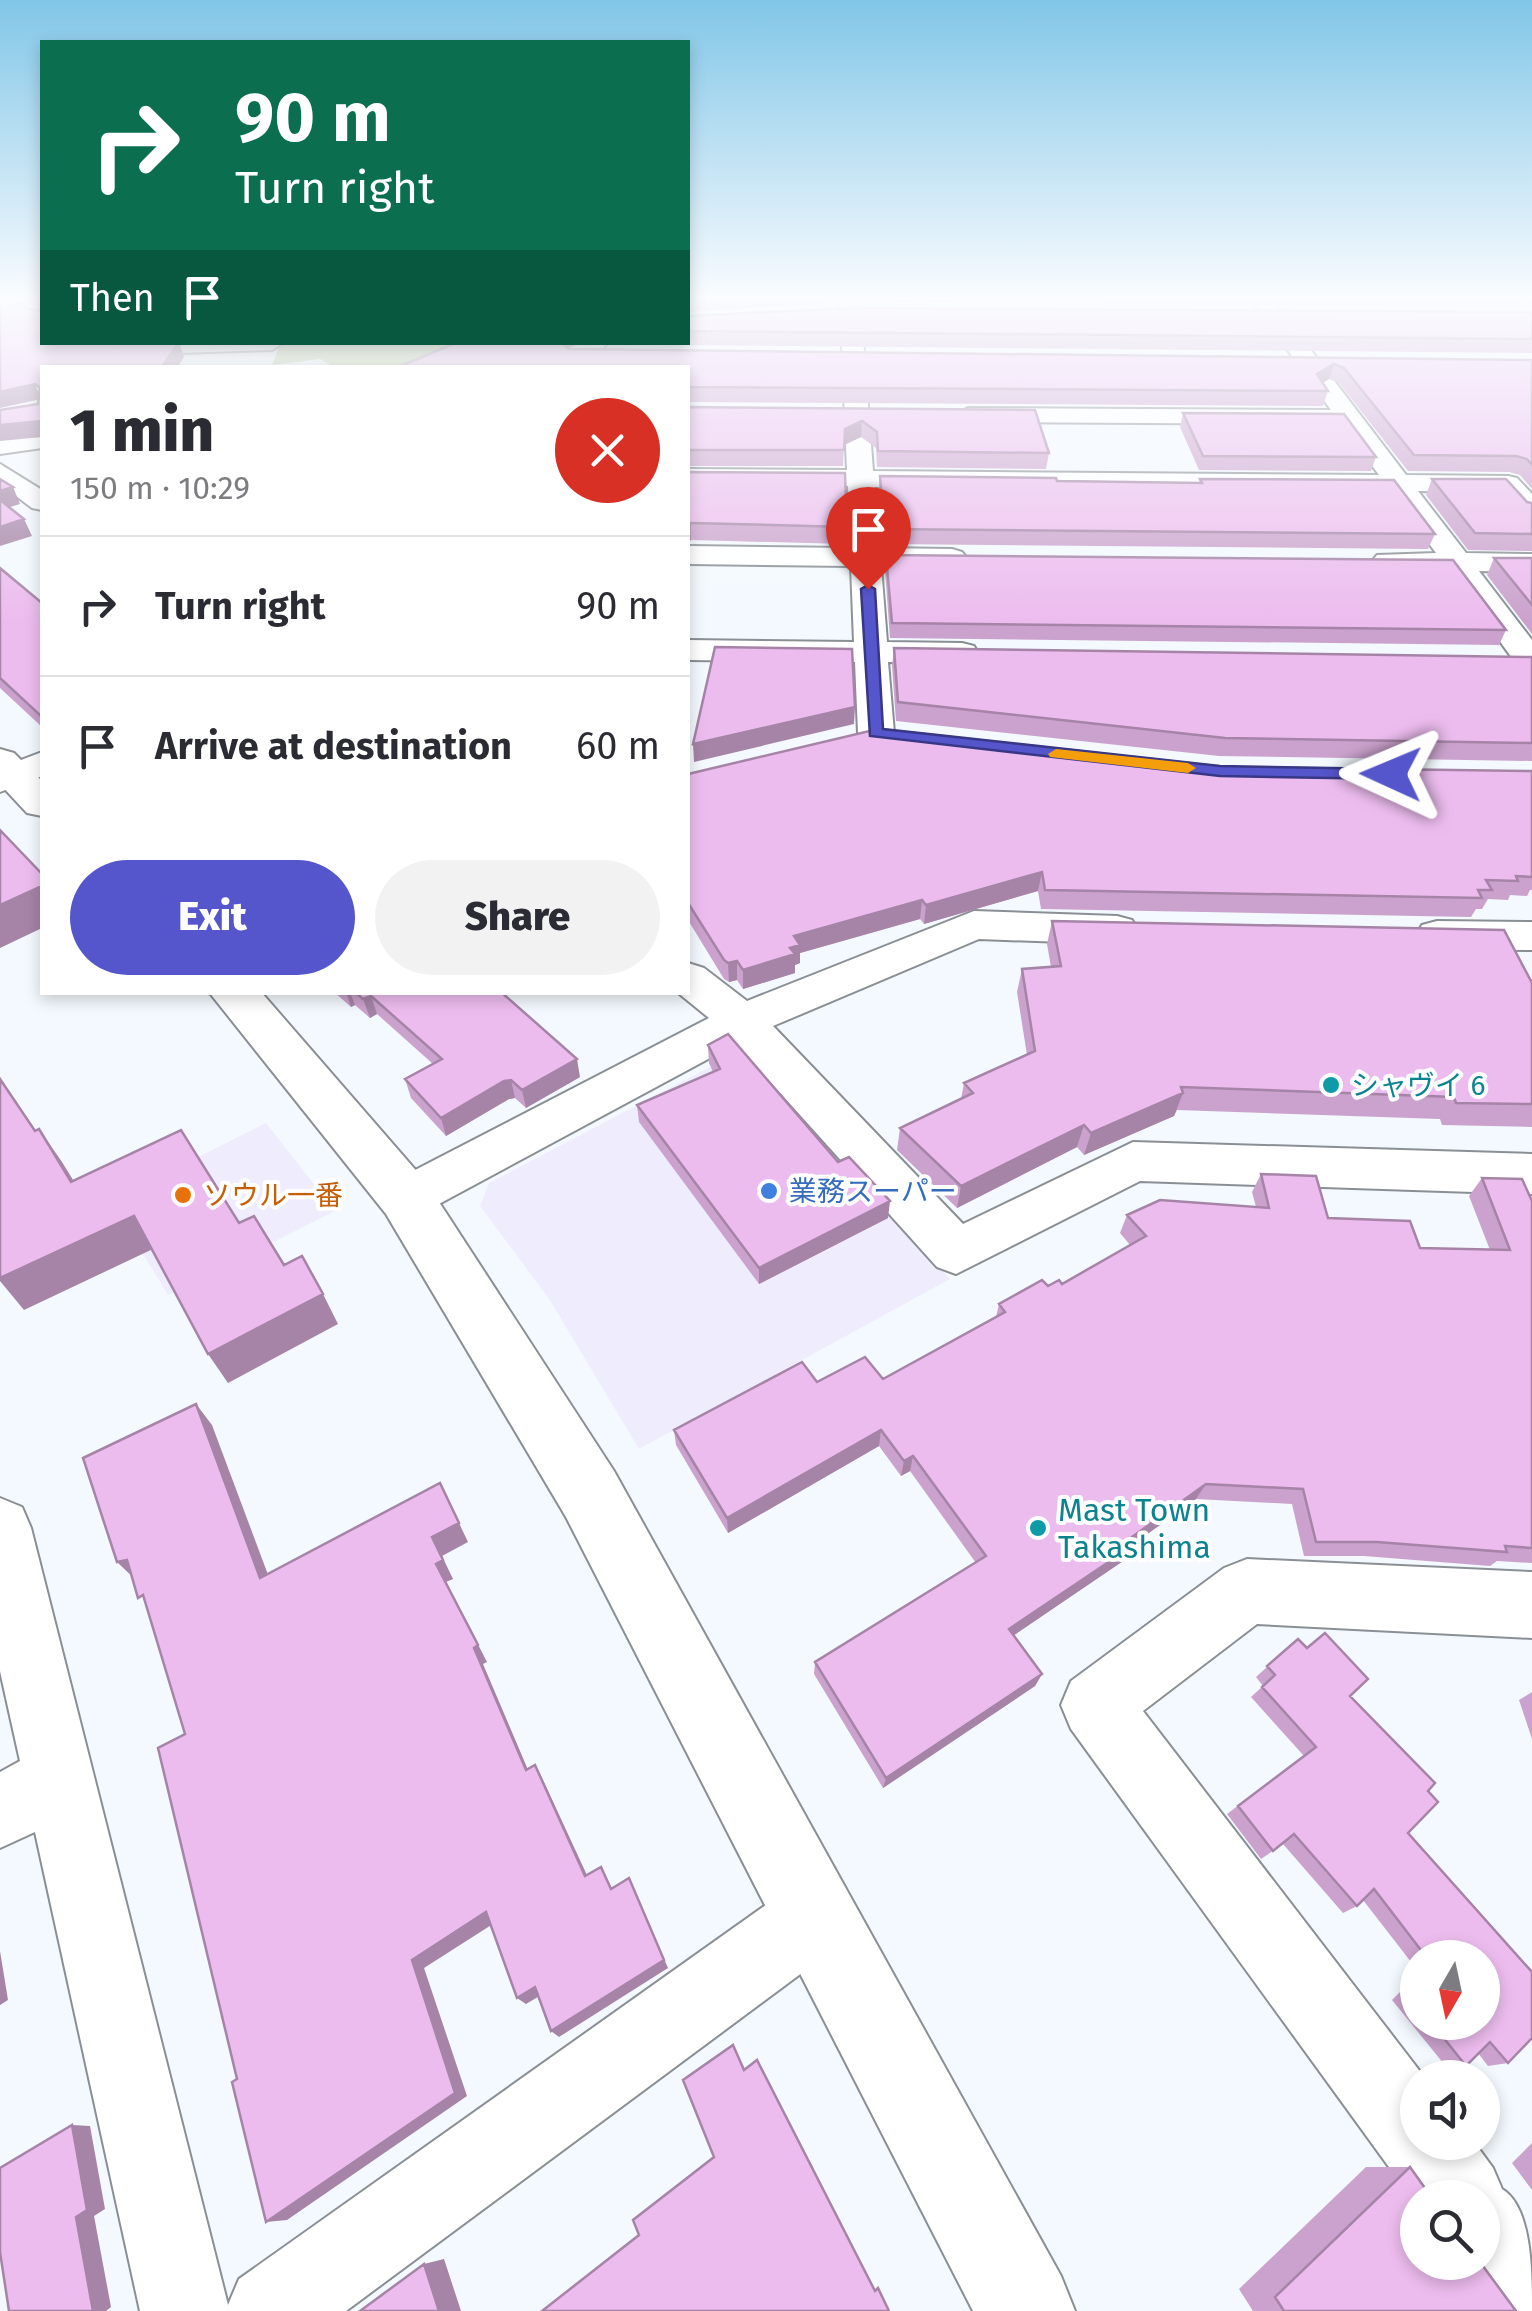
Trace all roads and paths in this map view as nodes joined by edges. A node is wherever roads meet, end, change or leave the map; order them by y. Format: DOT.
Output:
graph roads {
  1 [pos="857,406"];
  2 [pos="1340,406"];
  3 [pos="936,414"];
  4 [pos="1348,417"];
  5 [pos="40,442"];
  6 [pos="0,446"];
  7 [pos="0,472"];
  8 [pos="690,477"];
  9 [pos="861,479"];
  10 [pos="1398,483"];
  11 [pos="40,501"];
  12 [pos="1532,510"];
  13 [pos="690,555"];
  14 [pos="866,557"];
  15 [pos="984,558"];
  16 [pos="1356,561"];
  17 [pos="1458,562"];
  18 [pos="1532,563"];
  19 [pos="690,650"];
  20 [pos="872,652"];
  21 [pos="989,654"];
  22 [pos="1523,659"];
  23 [pos="876,732"];
  24 [pos="913,737"];
  25 [pos="838,742"];
  26 [pos="14,770"];
  27 [pos="40,802"];
  28 [pos="1151,931"];
  29 [pos="1400,935"];
  30 [pos="1532,936"];
  31 [pos="690,980"];
  32 [pos="235,995"];
  33 [pos="742,1021"];
  34 [pos="1532,1174"];
  35 [pos="406,1198"];
  36 [pos="0,1528"];
  37 [pos="1532,1605"];
  38 [pos="30,1795"];
  39 [pos="814,1917"];
  40 [pos="1400,2113"];
  41 [pos="1500,2248"];
  42 [pos="1532,2290"];
  43 [pos="184,2311"];
  44 [pos="271,2311"];
  45 [pos="1026,2311"];
  1 -- 9 [label="street"];
  2 -- 4 [label="street"];
  3 -- 4 [label="street"];
  4 -- 10 [label="street"];
  5 -- 6 [label="street"];
  7 -- 11 [label="street"];
  8 -- 9 [label="street"];
  9 -- 10 [label="street"];
  9 -- 14 [label="street"];
  10 -- 12 [label="street"];
  10 -- 17 [label="street"];
  13 -- 14 [label="street"];
  14 -- 15 [label="street"];
  14 -- 20 [label="street"];
  16 -- 17 [label="street"];
  17 -- 18 [label="street"];
  17 -- 22 [label="street"];
  19 -- 20 [label="street"];
  20 -- 21 [label="street"];
  20 -- 23 [label="street"];
  23 -- 24 [label="street"];
  23 -- 25 [label="street"];
  26 -- 27 [label="street"];
  28 -- 33 [label="street"];
  29 -- 30 [label="street"];
  31 -- 33 [label="street"];
  32 -- 35 [label="street"];
  33 -- 34 [label="street"];
  33 -- 35 [label="street"];
  35 -- 39 [label="street"];
  36 -- 38 [label="street"];
  37 -- 40 [label="street"];
  38 -- 43 [label="street"];
  39 -- 44 [label="street"];
  39 -- 45 [label="street"];
  41 -- 42 [label="street"];
}
